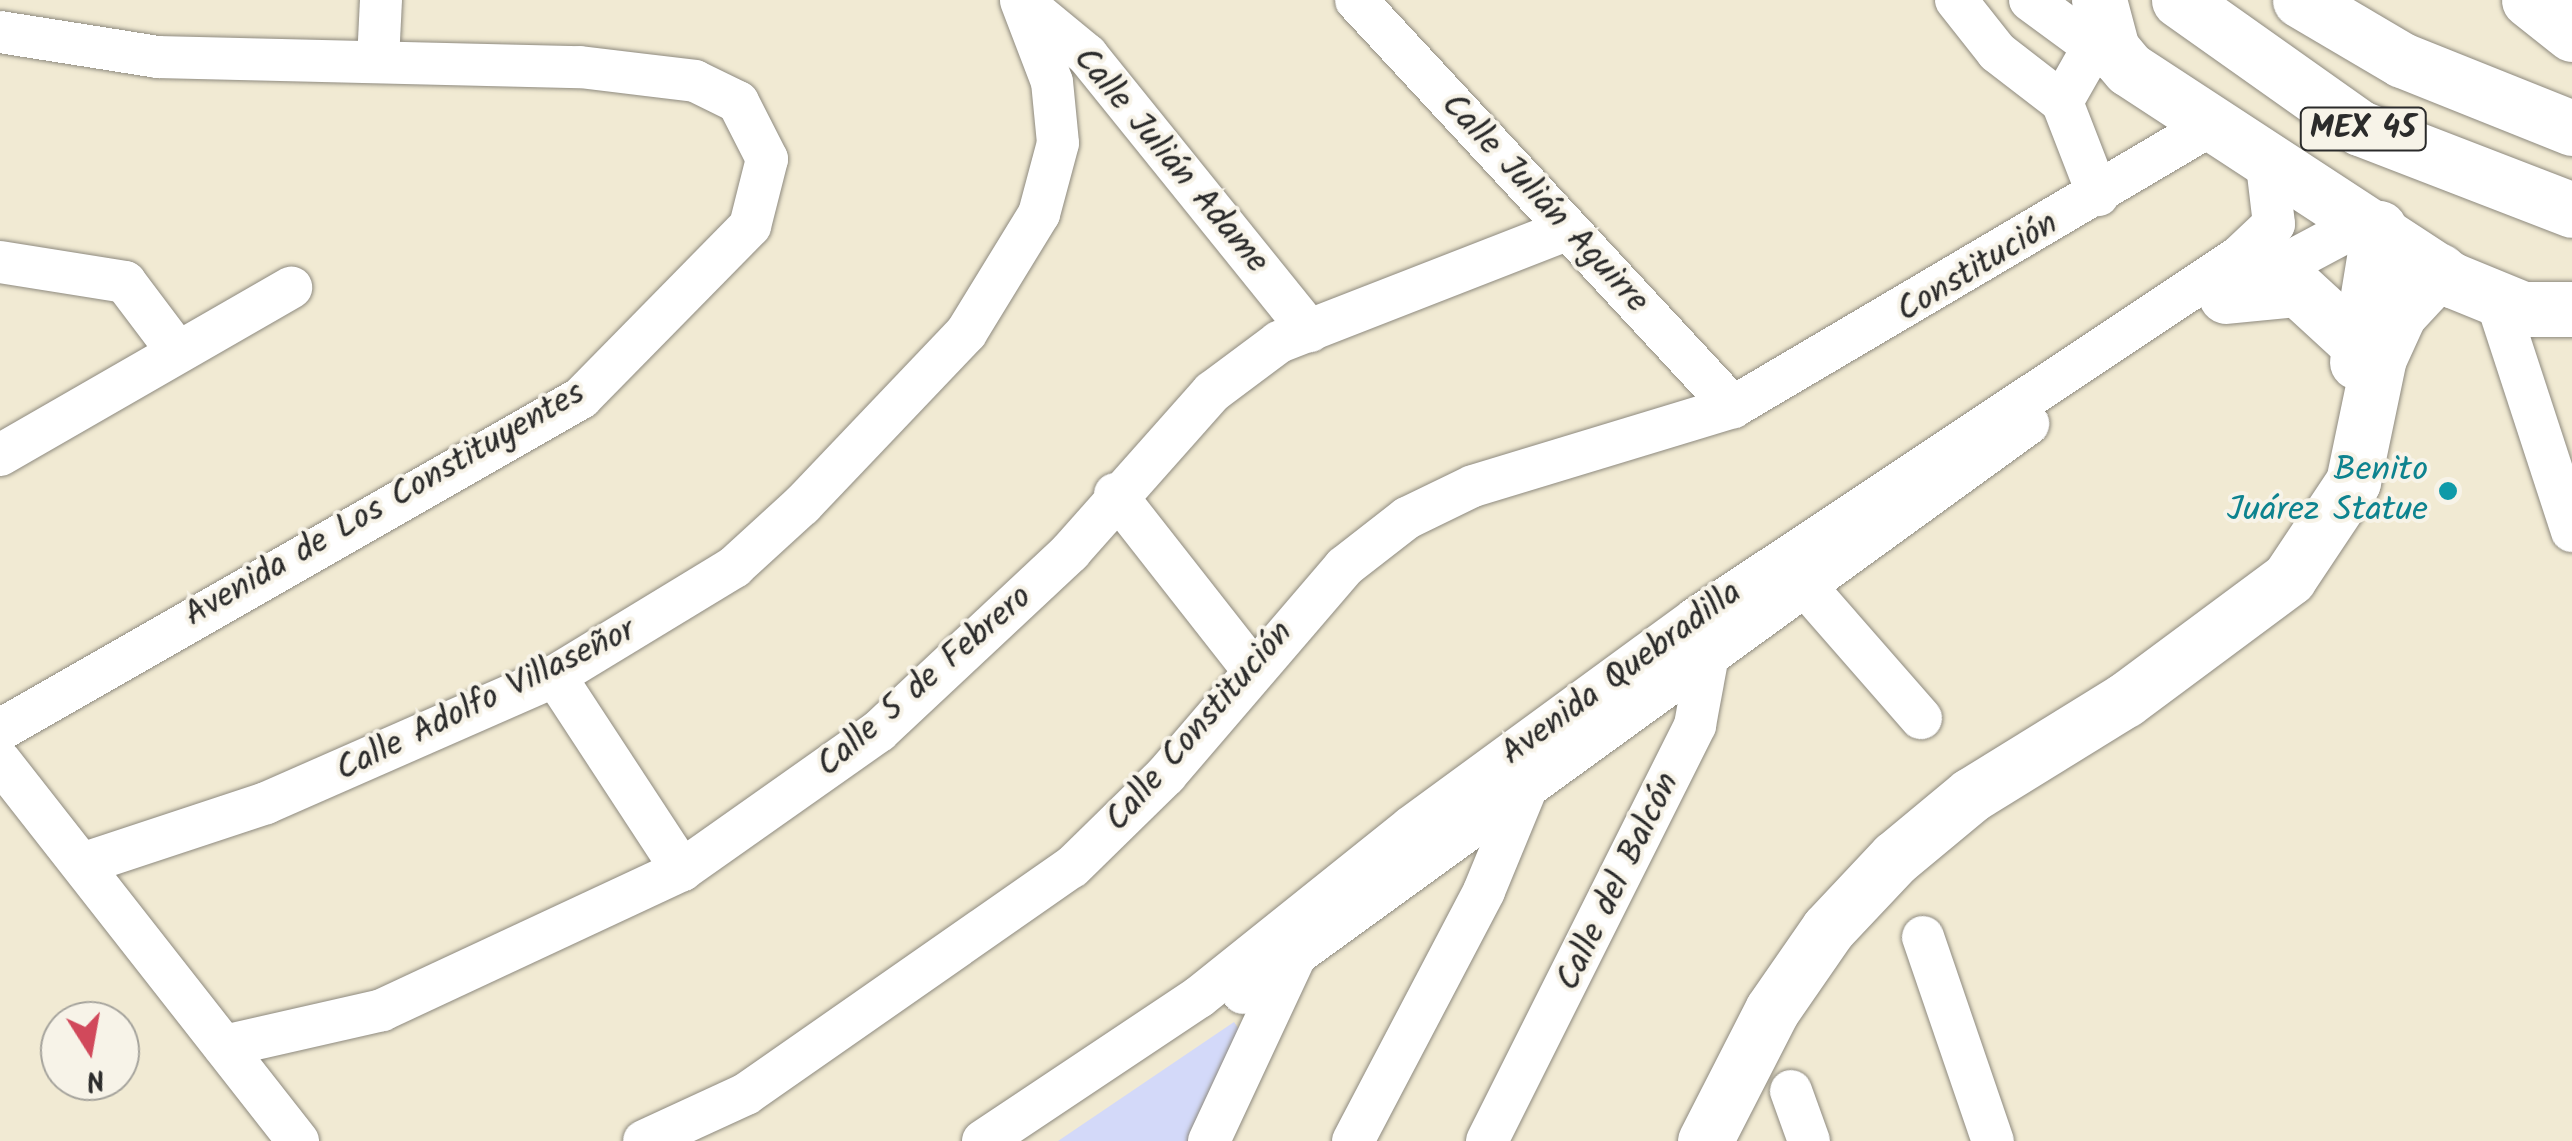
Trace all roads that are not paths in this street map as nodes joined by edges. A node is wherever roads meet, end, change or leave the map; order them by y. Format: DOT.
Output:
graph roads {
  1 [pos="381,0"];
  2 [pos="1020,0"];
  3 [pos="1356,0"];
  4 [pos="1956,0"];
  5 [pos="2030,0"];
  6 [pos="2179,0"];
  7 [pos="2300,0"];
  8 [pos="2529,0"];
  9 [pos="0,32"];
  10 [pos="2572,34"];
  11 [pos="2106,36"];
  12 [pos="378,61"];
  13 [pos="2062,102"];
  14 [pos="2218,121"];
  15 [pos="2572,128"];
  16 [pos="2266,157"];
  17 [pos="2098,195"];
  18 [pos="2572,210"];
  19 [pos="2373,225"];
  20 [pos="1566,230"];
  21 [pos="0,262"];
  22 [pos="2439,271"];
  23 [pos="291,288"];
  24 [pos="2226,296"];
  25 [pos="2531,306"];
  26 [pos="1310,331"];
  27 [pos="2572,340"];
  28 [pos="2360,346"];
  29 [pos="177,351"];
  30 [pos="1733,407"];
  31 [pos="0,455"];
  32 [pos="1115,494"];
  33 [pos="2324,526"];
  34 [pos="2572,531"];
  35 [pos="1793,572"];
  36 [pos="1705,632"];
  37 [pos="1252,670"];
  38 [pos="555,676"];
  39 [pos="1921,718"];
  40 [pos="0,730"];
  41 [pos="0,761"];
  42 [pos="1529,783"];
  43 [pos="85,864"];
  44 [pos="682,870"];
  45 [pos="1922,937"];
  46 [pos="1296,954"];
  47 [pos="224,1046"];
  48 [pos="1791,1091"];
  49 [pos="298,1141"];
  50 [pos="644,1141"];
  51 [pos="983,1141"];
  52 [pos="1023,1141"];
  53 [pos="1209,1141"];
  54 [pos="1353,1141"];
  55 [pos="1487,1141"];
  56 [pos="1705,1141"];
  57 [pos="1809,1141"];
  58 [pos="1994,1141"];
  1 -- 12 [label="street"];
  2 -- 26 [label="street, Calle Julián Adame"];
  2 -- 38 [label="street, Calle Adolfo Villaseñor"];
  3 -- 20 [label="street, Calle Julián Aguirre"];
  4 -- 13 [label="street"];
  5 -- 11 [label="street"];
  6 -- 18 [label="main road, MEX 45"];
  7 -- 15 [label="main road, MEX 45"];
  8 -- 10 [label="main road"];
  9 -- 12 [label="street, Avenida de Los Constituyentes"];
  11 -- 13 [label="street"];
  11 -- 14 [label="main road"];
  12 -- 40 [label="street, Avenida de Los Constituyentes"];
  13 -- 17 [label="street"];
  14 -- 16 [label="main road"];
  14 -- 17 [label="street, Constitución"];
  16 -- 19 [label="main road"];
  16 -- 35 [label="street, Avenida Quebradilla"];
  17 -- 30 [label="street, Constitución"];
  19 -- 22 [label="main road"];
  19 -- 24 [label="street, Avenida Quebradilla"];
  19 -- 28 [label="main road"];
  20 -- 26 [label="street, Calle 5 de Febrero"];
  20 -- 30 [label="street, Calle Julián Aguirre"];
  21 -- 29 [label="street"];
  22 -- 25 [label="main road"];
  22 -- 33 [label="main road"];
  23 -- 29 [label="street"];
  24 -- 28 [label="main road"];
  24 -- 35 [label="street, Avenida Quebradilla"];
  25 -- 27 [label="main road"];
  25 -- 34 [label="street"];
  26 -- 32 [label="street, Calle 5 de Febrero"];
  28 -- 33 [label="main road"];
  29 -- 31 [label="street"];
  30 -- 37 [label="street, Calle Constitución"];
  32 -- 37 [label="street"];
  32 -- 44 [label="street, Calle 5 de Febrero"];
  33 -- 56 [label="main road"];
  35 -- 36 [label="street, Avenida Quebradilla"];
  35 -- 39 [label="street"];
  36 -- 42 [label="street, Avenida Quebradilla"];
  36 -- 51 [label="street, Avenida Quebradilla"];
  36 -- 55 [label="street, Calle del Balcón"];
  37 -- 50 [label="street, Calle Constitución"];
  38 -- 43 [label="street, Calle Adolfo Villaseñor"];
  38 -- 44 [label="street"];
  41 -- 43 [label="street"];
  42 -- 46 [label="street, Avenida Quebradilla"];
  42 -- 54 [label="street"];
  43 -- 47 [label="street"];
  44 -- 47 [label="street, Calle 5 de Febrero"];
  45 -- 58 [label="street"];
  46 -- 52 [label="street, Avenida Quebradilla"];
  46 -- 53 [label="street"];
  47 -- 49 [label="street"];
  48 -- 57 [label="street"];
}
